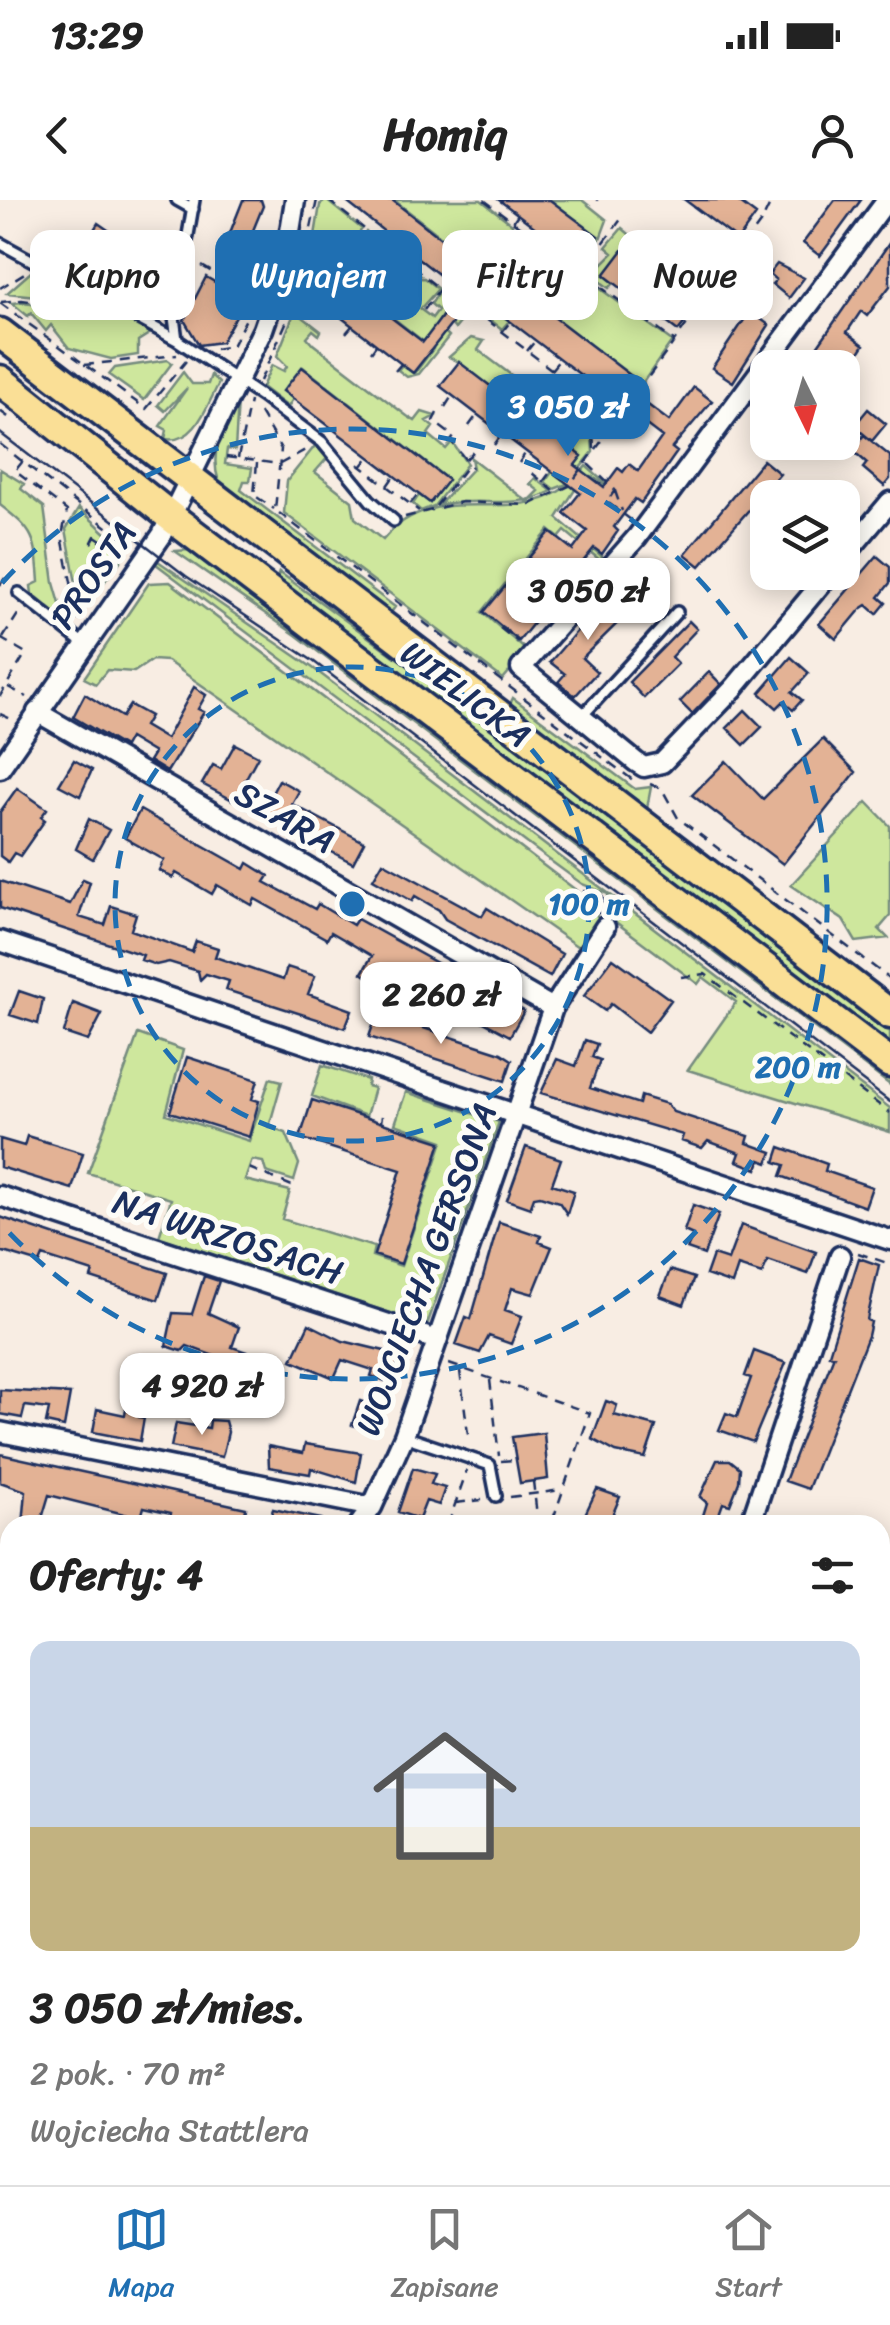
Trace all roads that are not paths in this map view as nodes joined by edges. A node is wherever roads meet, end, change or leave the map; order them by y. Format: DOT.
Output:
graph roads {
  1 [pos="177,200"];
  2 [pos="295,200"];
  3 [pos="887,200"];
  4 [pos="194,204"];
  5 [pos="0,243"];
  6 [pos="0,333"];
  7 [pos="177,340"];
  8 [pos="0,380"];
  9 [pos="237,380"];
  10 [pos="188,479"];
  11 [pos="890,502"];
  12 [pos="171,516"];
  13 [pos="394,521"];
  14 [pos="860,538"];
  15 [pos="816,590"];
  16 [pos="23,597"];
  17 [pos="677,612"];
  18 [pos="82,636"];
  19 [pos="33,705"];
  20 [pos="580,718"];
  21 [pos="0,768"];
  22 [pos="605,927"];
  23 [pos="0,940"];
  24 [pos="553,1008"];
  25 [pos="890,1014"];
  26 [pos="890,1063"];
  27 [pos="517,1113"];
  28 [pos="0,1196"];
  29 [pos="890,1240"];
  30 [pos="846,1254"];
  31 [pos="436,1340"];
  32 [pos="0,1432"];
  33 [pos="404,1436"];
  34 [pos="496,1496"];
  35 [pos="372,1507"];
  36 [pos="366,1515"];
  37 [pos="754,1515"];
  1 -- 4 [label="lane"];
  2 -- 9 [label="street, PROSTA"];
  3 -- 20 [label="street"];
  4 -- 7 [label="lane"];
  5 -- 7 [label="lane"];
  6 -- 10 [label="main road, WIELICKA"];
  7 -- 9 [label="lane"];
  8 -- 12 [label="main road, WIELICKA"];
  9 -- 10 [label="street, PROSTA"];
  9 -- 13 [label="lane"];
  10 -- 12 [label="street, PROSTA"];
  10 -- 25 [label="main road, WIELICKA"];
  11 -- 14 [label="street"];
  12 -- 18 [label="street, PROSTA"];
  12 -- 26 [label="main road, WIELICKA"];
  15 -- 20 [label="street"];
  16 -- 18 [label="lane"];
  17 -- 20 [label="lane"];
  18 -- 19 [label="street, PROSTA"];
  19 -- 21 [label="street, PROSTA"];
  19 -- 24 [label="street, SZARA"];
  22 -- 24 [label="street, WOJCIECHA GERSONA"];
  23 -- 27 [label="street"];
  24 -- 27 [label="street, WOJCIECHA GERSONA"];
  27 -- 29 [label="street"];
  27 -- 31 [label="street, WOJCIECHA GERSONA"];
  28 -- 31 [label="street, NA WRZOSACH"];
  30 -- 37 [label="street"];
  31 -- 33 [label="street, WOJCIECHA GERSONA"];
  32 -- 35 [label="street"];
  33 -- 34 [label="lane"];
  33 -- 35 [label="street, WOJCIECHA GERSONA"];
  35 -- 36 [label="street, WOJCIECHA GERSONA"];
}
